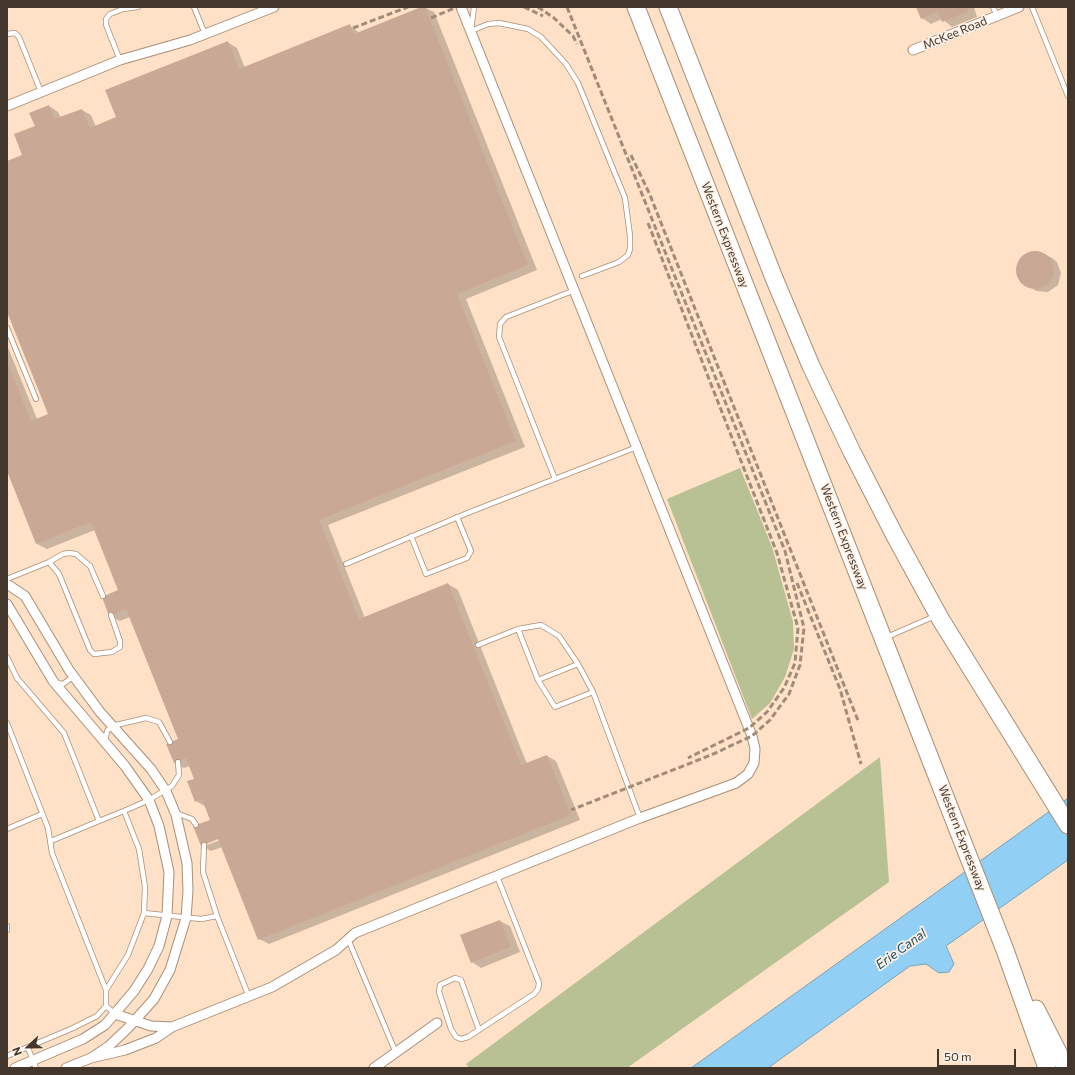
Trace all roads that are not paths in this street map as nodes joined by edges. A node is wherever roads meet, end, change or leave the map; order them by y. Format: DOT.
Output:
graph roads {
  1 [pos="138,7"];
  2 [pos="194,7"];
  3 [pos="274,7"];
  4 [pos="461,7"];
  5 [pos="474,7"];
  6 [pos="636,7"];
  7 [pos="668,7"];
  8 [pos="993,7"];
  9 [pos="1019,7"];
  10 [pos="1032,7"];
  11 [pos="260,10"];
  12 [pos="996,16"];
  13 [pos="471,31"];
  14 [pos="7,34"];
  15 [pos="205,34"];
  16 [pos="913,50"];
  17 [pos="120,60"];
  18 [pos="41,92"];
  19 [pos="1068,96"];
  20 [pos="7,106"];
  21 [pos="582,276"];
  22 [pos="574,290"];
  23 [pos="7,328"];
  24 [pos="36,399"];
  25 [pos="637,447"];
  26 [pos="555,478"];
  27 [pos="457,517"];
  28 [pos="411,536"];
  29 [pos="49,562"];
  30 [pos="346,564"];
  31 [pos="7,579"];
  32 [pos="7,584"];
  33 [pos="103,596"];
  34 [pos="7,604"];
  35 [pos="938,614"];
  36 [pos="111,616"];
  37 [pos="518,629"];
  38 [pos="883,638"];
  39 [pos="478,645"];
  40 [pos="7,657"];
  41 [pos="578,664"];
  42 [pos="74,676"];
  43 [pos="538,680"];
  44 [pos="55,683"];
  45 [pos="593,692"];
  46 [pos="7,723"];
  47 [pos="112,726"];
  48 [pos="105,742"];
  49 [pos="170,742"];
  50 [pos="178,762"];
  51 [pos="166,791"];
  52 [pos="148,800"];
  53 [pos="124,811"];
  54 [pos="174,812"];
  55 [pos="42,814"];
  56 [pos="640,818"];
  57 [pos="99,821"];
  58 [pos="196,825"];
  59 [pos="1068,825"];
  60 [pos="7,829"];
  61 [pos="51,841"];
  62 [pos="204,845"];
  63 [pos="497,876"];
  64 [pos="144,913"];
  65 [pos="166,916"];
  66 [pos="217,916"];
  67 [pos="186,918"];
  68 [pos="7,926"];
  69 [pos="7,930"];
  70 [pos="348,939"];
  71 [pos="1005,950"];
  72 [pos="106,990"];
  73 [pos="249,997"];
  74 [pos="106,1006"];
  75 [pos="115,1014"];
  76 [pos="447,1017"];
  77 [pos="135,1020"];
  78 [pos="437,1023"];
  79 [pos="172,1027"];
  80 [pos="479,1030"];
  81 [pos="28,1048"];
  82 [pos="396,1053"];
  83 [pos="7,1056"];
  84 [pos="91,1058"];
  85 [pos="35,1064"];
  86 [pos="15,1068"];
  87 [pos="66,1068"];
  88 [pos="374,1068"];
  89 [pos="1047,1068"];
  90 [pos="1066,1068"];
  1 -- 17 [label="lane"];
  2 -- 15 [label="lane"];
  3 -- 11 [label="street"];
  4 -- 13 [label="street"];
  5 -- 13 [label="lane"];
  6 -- 38 [label="highway, Western Expressway"];
  7 -- 35 [label="highway"];
  8 -- 12 [label="lane"];
  9 -- 12 [label="street, McKee Road"];
  10 -- 19 [label="lane"];
  11 -- 15 [label="street"];
  12 -- 16 [label="street, McKee Road"];
  13 -- 21 [label="lane"];
  13 -- 22 [label="street"];
  14 -- 18 [label="lane"];
  15 -- 17 [label="street"];
  17 -- 18 [label="street"];
  18 -- 20 [label="street"];
  22 -- 25 [label="street"];
  22 -- 26 [label="lane"];
  23 -- 24 [label="lane"];
  25 -- 26 [label="lane"];
  25 -- 56 [label="street"];
  26 -- 27 [label="lane"];
  27 -- 28 [label="lane"];
  27 -- 28 [label="lane"];
  28 -- 30 [label="lane"];
  29 -- 31 [label="lane"];
  29 -- 33 [label="lane"];
  29 -- 36 [label="lane"];
  32 -- 42 [label="street"];
  34 -- 44 [label="street"];
  35 -- 38 [label="lane"];
  35 -- 59 [label="highway"];
  37 -- 39 [label="lane"];
  37 -- 41 [label="lane"];
  37 -- 43 [label="lane"];
  38 -- 71 [label="highway, Western Expressway"];
  40 -- 57 [label="lane"];
  41 -- 43 [label="lane"];
  41 -- 45 [label="lane"];
  42 -- 44 [label="lane"];
  42 -- 47 [label="street"];
  43 -- 45 [label="lane"];
  44 -- 48 [label="street"];
  45 -- 56 [label="lane"];
  46 -- 55 [label="lane"];
  47 -- 48 [label="lane"];
  47 -- 49 [label="lane"];
  47 -- 51 [label="street"];
  48 -- 52 [label="street"];
  50 -- 51 [label="lane"];
  51 -- 52 [label="lane"];
  51 -- 54 [label="street"];
  52 -- 53 [label="lane"];
  52 -- 65 [label="street"];
  53 -- 57 [label="lane"];
  53 -- 64 [label="lane"];
  54 -- 58 [label="lane"];
  54 -- 67 [label="street"];
  55 -- 60 [label="lane"];
  55 -- 61 [label="lane"];
  56 -- 63 [label="street"];
  57 -- 61 [label="lane"];
  61 -- 72 [label="lane"];
  62 -- 66 [label="lane"];
  63 -- 70 [label="street"];
  63 -- 80 [label="lane"];
  64 -- 65 [label="lane"];
  64 -- 72 [label="lane"];
  65 -- 67 [label="lane"];
  65 -- 75 [label="street"];
  66 -- 67 [label="lane"];
  66 -- 73 [label="lane"];
  67 -- 77 [label="street"];
  68 -- 69 [label="lane"];
  70 -- 73 [label="street"];
  70 -- 82 [label="lane"];
  71 -- 89 [label="highway, Western Expressway"];
  71 -- 90 [label="highway"];
  72 -- 74 [label="lane"];
  73 -- 79 [label="street"];
  74 -- 75 [label="lane"];
  74 -- 81 [label="lane"];
  75 -- 77 [label="street"];
  75 -- 85 [label="street"];
  76 -- 78 [label="lane"];
  76 -- 80 [label="lane"];
  76 -- 80 [label="lane"];
  77 -- 79 [label="street"];
  77 -- 84 [label="street"];
  78 -- 82 [label="street"];
  79 -- 84 [label="street"];
  81 -- 83 [label="lane"];
  81 -- 85 [label="lane"];
  82 -- 88 [label="street"];
  84 -- 87 [label="street"];
  85 -- 86 [label="street"];
}
